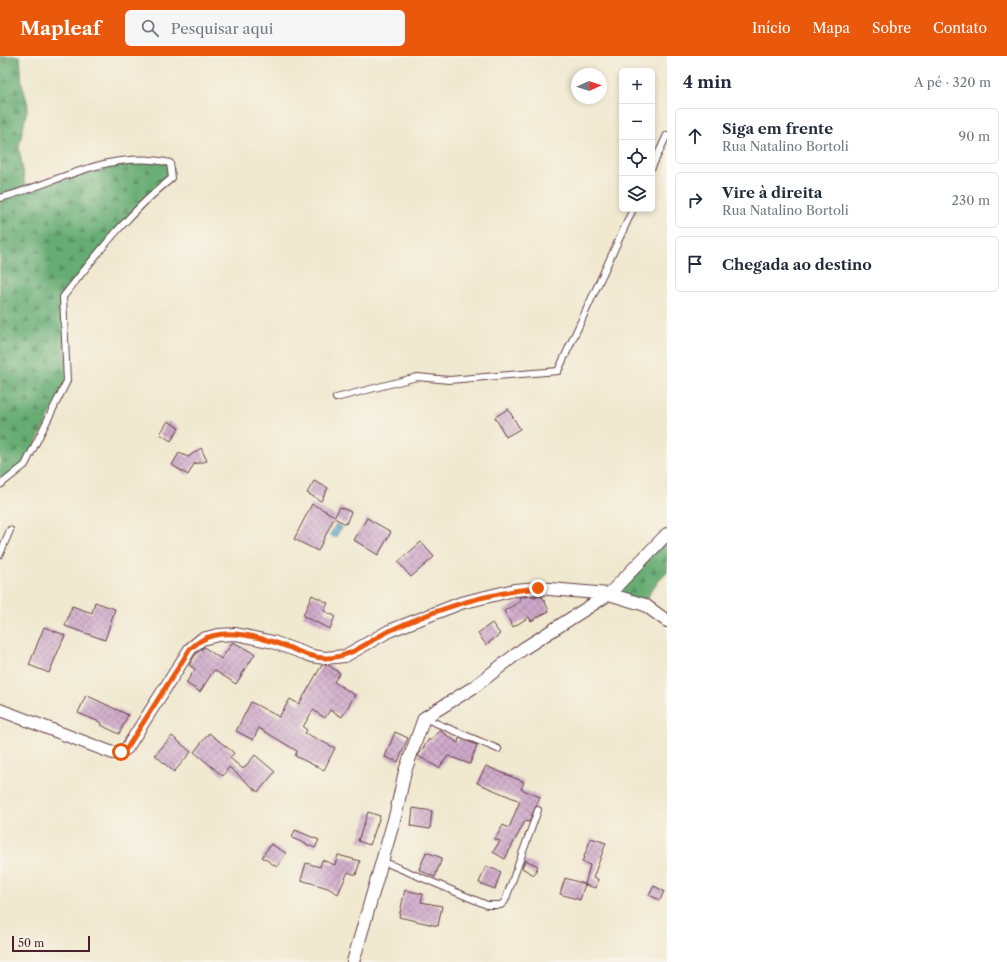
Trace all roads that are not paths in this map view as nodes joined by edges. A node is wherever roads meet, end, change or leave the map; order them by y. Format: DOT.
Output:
graph roads {
  1 [pos="667,135"];
  2 [pos="655,161"];
  3 [pos="0,198"];
  4 [pos="632,212"];
  5 [pos="336,398"];
  6 [pos="0,485"];
  7 [pos="10,530"];
  8 [pos="667,534"];
  9 [pos="0,554"];
  10 [pos="609,594"];
  11 [pos="667,621"];
  12 [pos="0,710"];
  13 [pos="424,718"];
  14 [pos="498,749"];
  15 [pos="538,810"];
  16 [pos="382,861"];
  17 [pos="353,962"];
  1 -- 2 [label="lane"];
  3 -- 6 [label="lane"];
  4 -- 5 [label="lane"];
  7 -- 9 [label="lane"];
  8 -- 10 [label="street"];
  10 -- 11 [label="street"];
  10 -- 12 [label="street"];
  10 -- 13 [label="street"];
  13 -- 14 [label="lane"];
  13 -- 16 [label="street"];
  15 -- 16 [label="lane"];
  16 -- 17 [label="street"];
}
